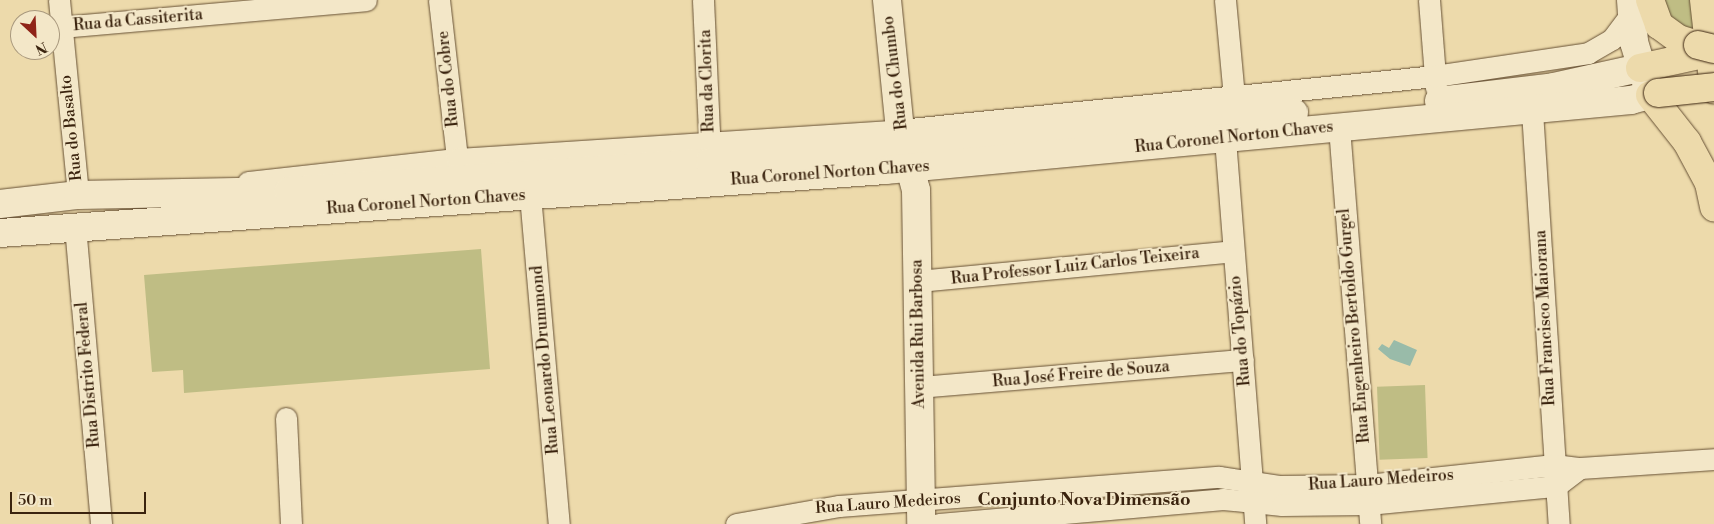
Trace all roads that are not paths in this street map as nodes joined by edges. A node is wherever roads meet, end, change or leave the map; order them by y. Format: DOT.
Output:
graph roads {
  1 [pos="366,0"];
  2 [pos="439,0"];
  3 [pos="703,0"];
  4 [pos="887,0"];
  5 [pos="1225,0"];
  6 [pos="1429,0"];
  7 [pos="1704,0"];
  8 [pos="310,2"];
  9 [pos="1638,4"];
  10 [pos="60,28"];
  11 [pos="1706,50"];
  12 [pos="1640,68"];
  13 [pos="1436,88"];
  14 [pos="1714,88"];
  15 [pos="1654,94"];
  16 [pos="1234,96"];
  17 [pos="1532,111"];
  18 [pos="1340,127"];
  19 [pos="1225,138"];
  20 [pos="906,148"];
  21 [pos="710,152"];
  22 [pos="457,159"];
  23 [pos="210,190"];
  24 [pos="530,195"];
  25 [pos="78,196"];
  26 [pos="0,204"];
  27 [pos="1714,207"];
  28 [pos="0,209"];
  29 [pos="74,226"];
  30 [pos="0,232"];
  31 [pos="1233,251"];
  32 [pos="918,281"];
  33 [pos="1243,360"];
  34 [pos="920,387"];
  35 [pos="286,418"];
  36 [pos="1714,459"];
  37 [pos="1555,476"];
  38 [pos="1253,492"];
  39 [pos="1368,504"];
  40 [pos="921,512"];
  41 [pos="747,522"];
  42 [pos="101,524"];
  43 [pos="290,524"];
  44 [pos="559,524"];
  45 [pos="939,524"];
  46 [pos="1255,524"];
  47 [pos="1559,524"];
  1 -- 8 [label="street, Rua da Cassiterita"];
  2 -- 22 [label="street, Rua do Cobre"];
  3 -- 21 [label="street, Rua da Clorita"];
  4 -- 20 [label="main road, Rua do Chumbo"];
  5 -- 16 [label="street"];
  6 -- 13 [label="street"];
  7 -- 14 [label="main road"];
  8 -- 10 [label="street, Rua da Cassiterita"];
  9 -- 11 [label="main road"];
  9 -- 12 [label="main road"];
  9 -- 13 [label="street, Rua Coronel Norton Chaves"];
  10 -- 25 [label="street, Rua do Basalto"];
  11 -- 12 [label="main road, Rua Coronel Norton Chaves"];
  12 -- 13 [label="main road, Rua Coronel Norton Chaves"];
  12 -- 15 [label="main road"];
  13 -- 16 [label="street, Rua Coronel Norton Chaves"];
  13 -- 20 [label="main road, Rua Coronel Norton Chaves"];
  14 -- 15 [label="main road, bridge"];
  15 -- 17 [label="main road, Rua Coronel Norton Chaves"];
  15 -- 27 [label="main road"];
  16 -- 20 [label="street, Rua Coronel Norton Chaves"];
  17 -- 18 [label="main road, Rua Coronel Norton Chaves"];
  17 -- 37 [label="street, Rua Francisco Maiorana"];
  18 -- 19 [label="main road, Rua Coronel Norton Chaves"];
  18 -- 39 [label="street, Rua Engenheiro Bertoldo Gurgel"];
  19 -- 20 [label="main road, Rua Coronel Norton Chaves"];
  19 -- 31 [label="street, Rua do Topázio"];
  20 -- 21 [label="main road, Rua Coronel Norton Chaves"];
  20 -- 24 [label="main road, Rua Coronel Norton Chaves"];
  20 -- 32 [label="main road, Avenida Rui Barbosa"];
  21 -- 22 [label="street, Rua Coronel Norton Chaves"];
  21 -- 23 [label="main road, Rua Coronel Norton Chaves"];
  22 -- 23 [label="street, Rua Coronel Norton Chaves"];
  23 -- 25 [label="main road, Rua Coronel Norton Chaves"];
  24 -- 29 [label="main road, Rua Coronel Norton Chaves"];
  24 -- 44 [label="street, Rua Leonardo Drummond"];
  25 -- 26 [label="main road, Rua Coronel Norton Chaves"];
  28 -- 30 [label="main road"];
  29 -- 30 [label="main road, Rua Coronel Norton Chaves"];
  29 -- 42 [label="street, Rua Distrito Federal"];
  31 -- 32 [label="street, Rua Professor Luiz Carlos Teixeira"];
  31 -- 33 [label="street, Rua do Topázio"];
  32 -- 34 [label="main road, Avenida Rui Barbosa"];
  33 -- 34 [label="street, Rua José Freire de Souza"];
  33 -- 38 [label="street, Rua do Topázio"];
  34 -- 40 [label="main road, Avenida Rui Barbosa"];
  35 -- 43 [label="street"];
  36 -- 37 [label="street, Rua Lauro Medeiros"];
  37 -- 39 [label="street, Rua Lauro Medeiros"];
  37 -- 47 [label="street, Rua Francisco Maiorana"];
  38 -- 39 [label="street, Rua Lauro Medeiros"];
  38 -- 40 [label="street, Rua Lauro Medeiros"];
  38 -- 45 [label="street, Rua Lauro Medeiros"];
  38 -- 46 [label="street, Rua do Topázio"];
  40 -- 41 [label="street, Rua Lauro Medeiros"];
}
